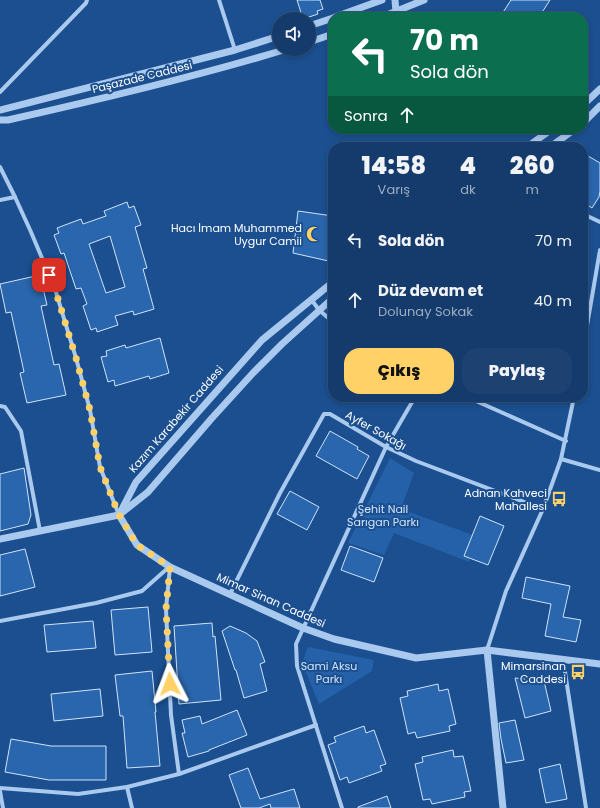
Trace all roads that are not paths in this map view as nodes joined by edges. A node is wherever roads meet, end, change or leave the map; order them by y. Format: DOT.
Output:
graph roads {
  1 [pos="87,0"];
  2 [pos="219,0"];
  3 [pos="382,0"];
  4 [pos="395,0"];
  5 [pos="424,0"];
  6 [pos="348,12"];
  7 [pos="396,12"];
  8 [pos="328,19"];
  9 [pos="316,23"];
  10 [pos="328,36"];
  11 [pos="272,38"];
  12 [pos="316,40"];
  13 [pos="235,50"];
  14 [pos="272,54"];
  15 [pos="238,64"];
  16 [pos="600,89"];
  17 [pos="0,92"];
  18 [pos="588,100"];
  19 [pos="600,106"];
  20 [pos="0,110"];
  21 [pos="588,118"];
  22 [pos="0,120"];
  23 [pos="545,134"];
  24 [pos="569,134"];
  25 [pos="534,142"];
  26 [pos="557,142"];
  27 [pos="0,167"];
  28 [pos="14,197"];
  29 [pos="0,200"];
  30 [pos="588,216"];
  31 [pos="600,222"];
  32 [pos="600,250"];
  33 [pos="328,286"];
  34 [pos="311,299"];
  35 [pos="328,302"];
  36 [pos="318,310"];
  37 [pos="328,318"];
  38 [pos="588,323"];
  39 [pos="412,402"];
  40 [pos="478,402"];
  41 [pos="573,402"];
  42 [pos="0,406"];
  43 [pos="566,441"];
  44 [pos="386,447"];
  45 [pos="561,459"];
  46 [pos="600,470"];
  47 [pos="543,509"];
  48 [pos="119,515"];
  49 [pos="40,531"];
  50 [pos="0,539"];
  51 [pos="170,567"];
  52 [pos="230,594"];
  53 [pos="0,621"];
  54 [pos="303,628"];
  55 [pos="487,650"];
  56 [pos="563,659"];
  57 [pos="600,664"];
  58 [pos="316,725"];
  59 [pos="178,774"];
  60 [pos="0,788"];
  61 [pos="127,788"];
  62 [pos="0,791"];
  63 [pos="3,808"];
  64 [pos="132,808"];
  65 [pos="342,808"];
  66 [pos="503,808"];
  67 [pos="586,808"];
  1 -- 17 [label="street"];
  2 -- 13 [label="street"];
  3 -- 6 [label="street"];
  4 -- 7 [label="street"];
  5 -- 7 [label="street"];
  8 -- 9 [label="street"];
  10 -- 12 [label="street"];
  11 -- 13 [label="street, Paşazade Caddesi"];
  13 -- 15 [label="street"];
  13 -- 20 [label="street, Paşazade Caddesi"];
  14 -- 15 [label="street, Paşazade Caddesi"];
  15 -- 22 [label="street, Paşazade Caddesi"];
  16 -- 18 [label="street"];
  19 -- 21 [label="street"];
  23 -- 25 [label="street"];
  24 -- 26 [label="street"];
  27 -- 28 [label="street"];
  28 -- 29 [label="street"];
  28 -- 48 [label="street"];
  30 -- 31 [label="street"];
  32 -- 38 [label="street"];
  33 -- 34 [label="street, Kazım Karabekir Caddesi"];
  34 -- 36 [label="street"];
  34 -- 48 [label="street, Kazım Karabekir Caddesi"];
  35 -- 36 [label="street"];
  36 -- 37 [label="street"];
  36 -- 48 [label="street"];
  39 -- 44 [label="street"];
  40 -- 43 [label="street"];
  41 -- 43 [label="street"];
  42 -- 49 [label="street"];
  43 -- 45 [label="street"];
  44 -- 47 [label="street, Ayfer Sokağı"];
  44 -- 52 [label="street, Ayfer Sokağı"];
  44 -- 54 [label="street"];
  45 -- 46 [label="street"];
  45 -- 47 [label="street"];
  47 -- 55 [label="street"];
  48 -- 49 [label="street"];
  48 -- 51 [label="street, Mimar Sinan Caddesi"];
  49 -- 50 [label="street"];
  51 -- 52 [label="street, Mimar Sinan Caddesi"];
  51 -- 53 [label="street"];
  51 -- 59 [label="street"];
  52 -- 54 [label="street, Mimar Sinan Caddesi"];
  54 -- 55 [label="street, Mimar Sinan Caddesi"];
  54 -- 58 [label="street"];
  55 -- 56 [label="street, Mimar Sinan Caddesi"];
  55 -- 66 [label="street"];
  56 -- 57 [label="street, Mimar Sinan Caddesi"];
  56 -- 67 [label="street"];
  58 -- 59 [label="street"];
  58 -- 65 [label="street"];
  59 -- 61 [label="street"];
  60 -- 61 [label="street"];
  61 -- 64 [label="street"];
  62 -- 63 [label="street"];
}
